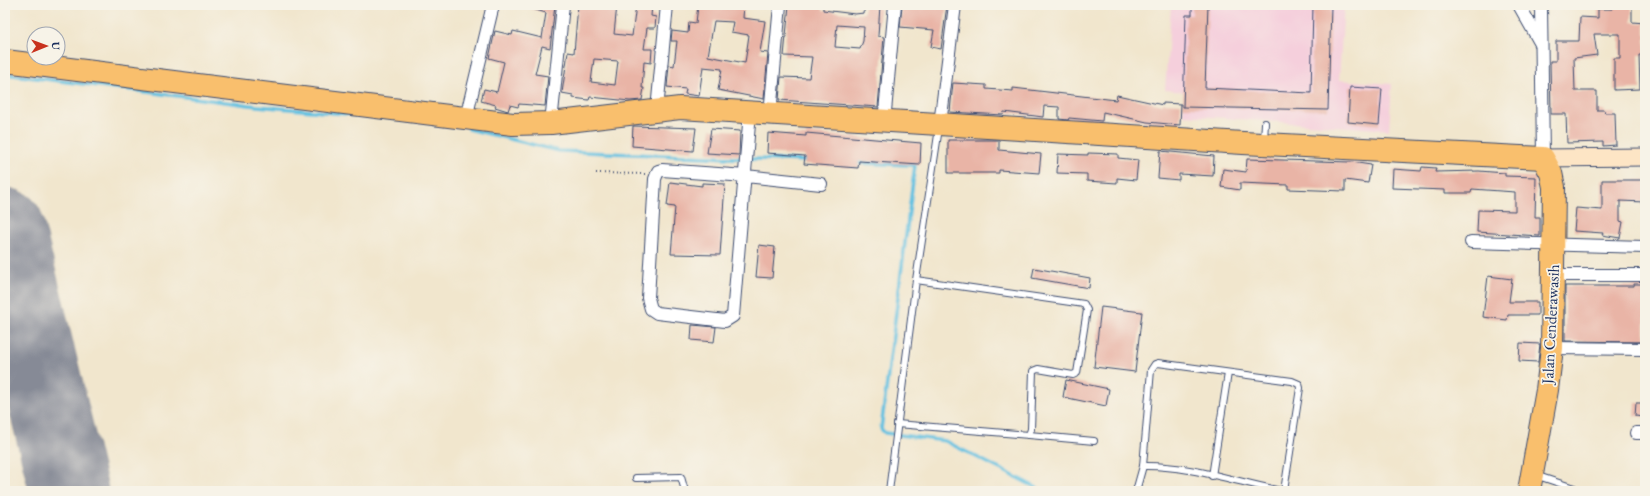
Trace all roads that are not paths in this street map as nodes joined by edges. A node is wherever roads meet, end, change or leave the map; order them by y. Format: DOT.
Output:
graph roads {
  1 [pos="493,5"];
  2 [pos="563,5"];
  3 [pos="667,5"];
  4 [pos="780,5"];
  5 [pos="895,5"];
  6 [pos="955,5"];
  7 [pos="1519,5"];
  8 [pos="1541,5"];
  9 [pos="1542,45"];
  10 [pos="5,61"];
  11 [pos="658,110"];
  12 [pos="760,113"];
  13 [pos="466,118"];
  14 [pos="884,122"];
  15 [pos="551,123"];
  16 [pos="940,124"];
  17 [pos="1645,157"];
  18 [pos="1543,158"];
  19 [pos="746,174"];
  20 [pos="821,184"];
  21 [pos="1471,242"];
  22 [pos="1554,244"];
  23 [pos="1645,248"];
  24 [pos="1554,275"];
  25 [pos="1645,275"];
  26 [pos="916,280"];
  27 [pos="1552,348"];
  28 [pos="1645,349"];
  29 [pos="1228,373"];
  30 [pos="898,424"];
  31 [pos="1029,435"];
  32 [pos="1094,441"];
  33 [pos="1143,466"];
  34 [pos="1212,476"];
  35 [pos="636,478"];
  36 [pos="1530,482"];
  37 [pos="685,491"];
  38 [pos="890,491"];
  39 [pos="1136,491"];
  40 [pos="1283,491"];
  41 [pos="1576,491"];
  1 -- 13 [label="street"];
  2 -- 15 [label="street"];
  3 -- 11 [label="street"];
  4 -- 12 [label="street"];
  5 -- 14 [label="street"];
  6 -- 16 [label="street"];
  7 -- 9 [label="street"];
  8 -- 9 [label="street"];
  9 -- 18 [label="street"];
  10 -- 13 [label="highway"];
  11 -- 12 [label="highway"];
  11 -- 15 [label="highway"];
  12 -- 14 [label="highway"];
  12 -- 19 [label="street"];
  13 -- 15 [label="highway"];
  14 -- 16 [label="highway"];
  16 -- 18 [label="highway"];
  16 -- 26 [label="lane"];
  17 -- 18 [label="main road"];
  18 -- 22 [label="highway, Jalan Cenderawasih"];
  19 -- 19 [label="street"];
  19 -- 20 [label="street"];
  21 -- 22 [label="street"];
  22 -- 23 [label="street"];
  22 -- 24 [label="highway, Jalan Cenderawasih"];
  24 -- 25 [label="street"];
  24 -- 27 [label="highway, Jalan Cenderawasih"];
  26 -- 30 [label="lane"];
  26 -- 31 [label="lane"];
  27 -- 28 [label="street"];
  27 -- 36 [label="highway, Jalan Cenderawasih"];
  29 -- 33 [label="lane"];
  29 -- 34 [label="lane"];
  29 -- 40 [label="lane"];
  30 -- 31 [label="lane"];
  30 -- 38 [label="lane"];
  31 -- 32 [label="lane"];
  33 -- 34 [label="lane"];
  33 -- 39 [label="lane"];
  34 -- 40 [label="lane"];
  35 -- 37 [label="lane"];
  36 -- 41 [label="lane"];
}
